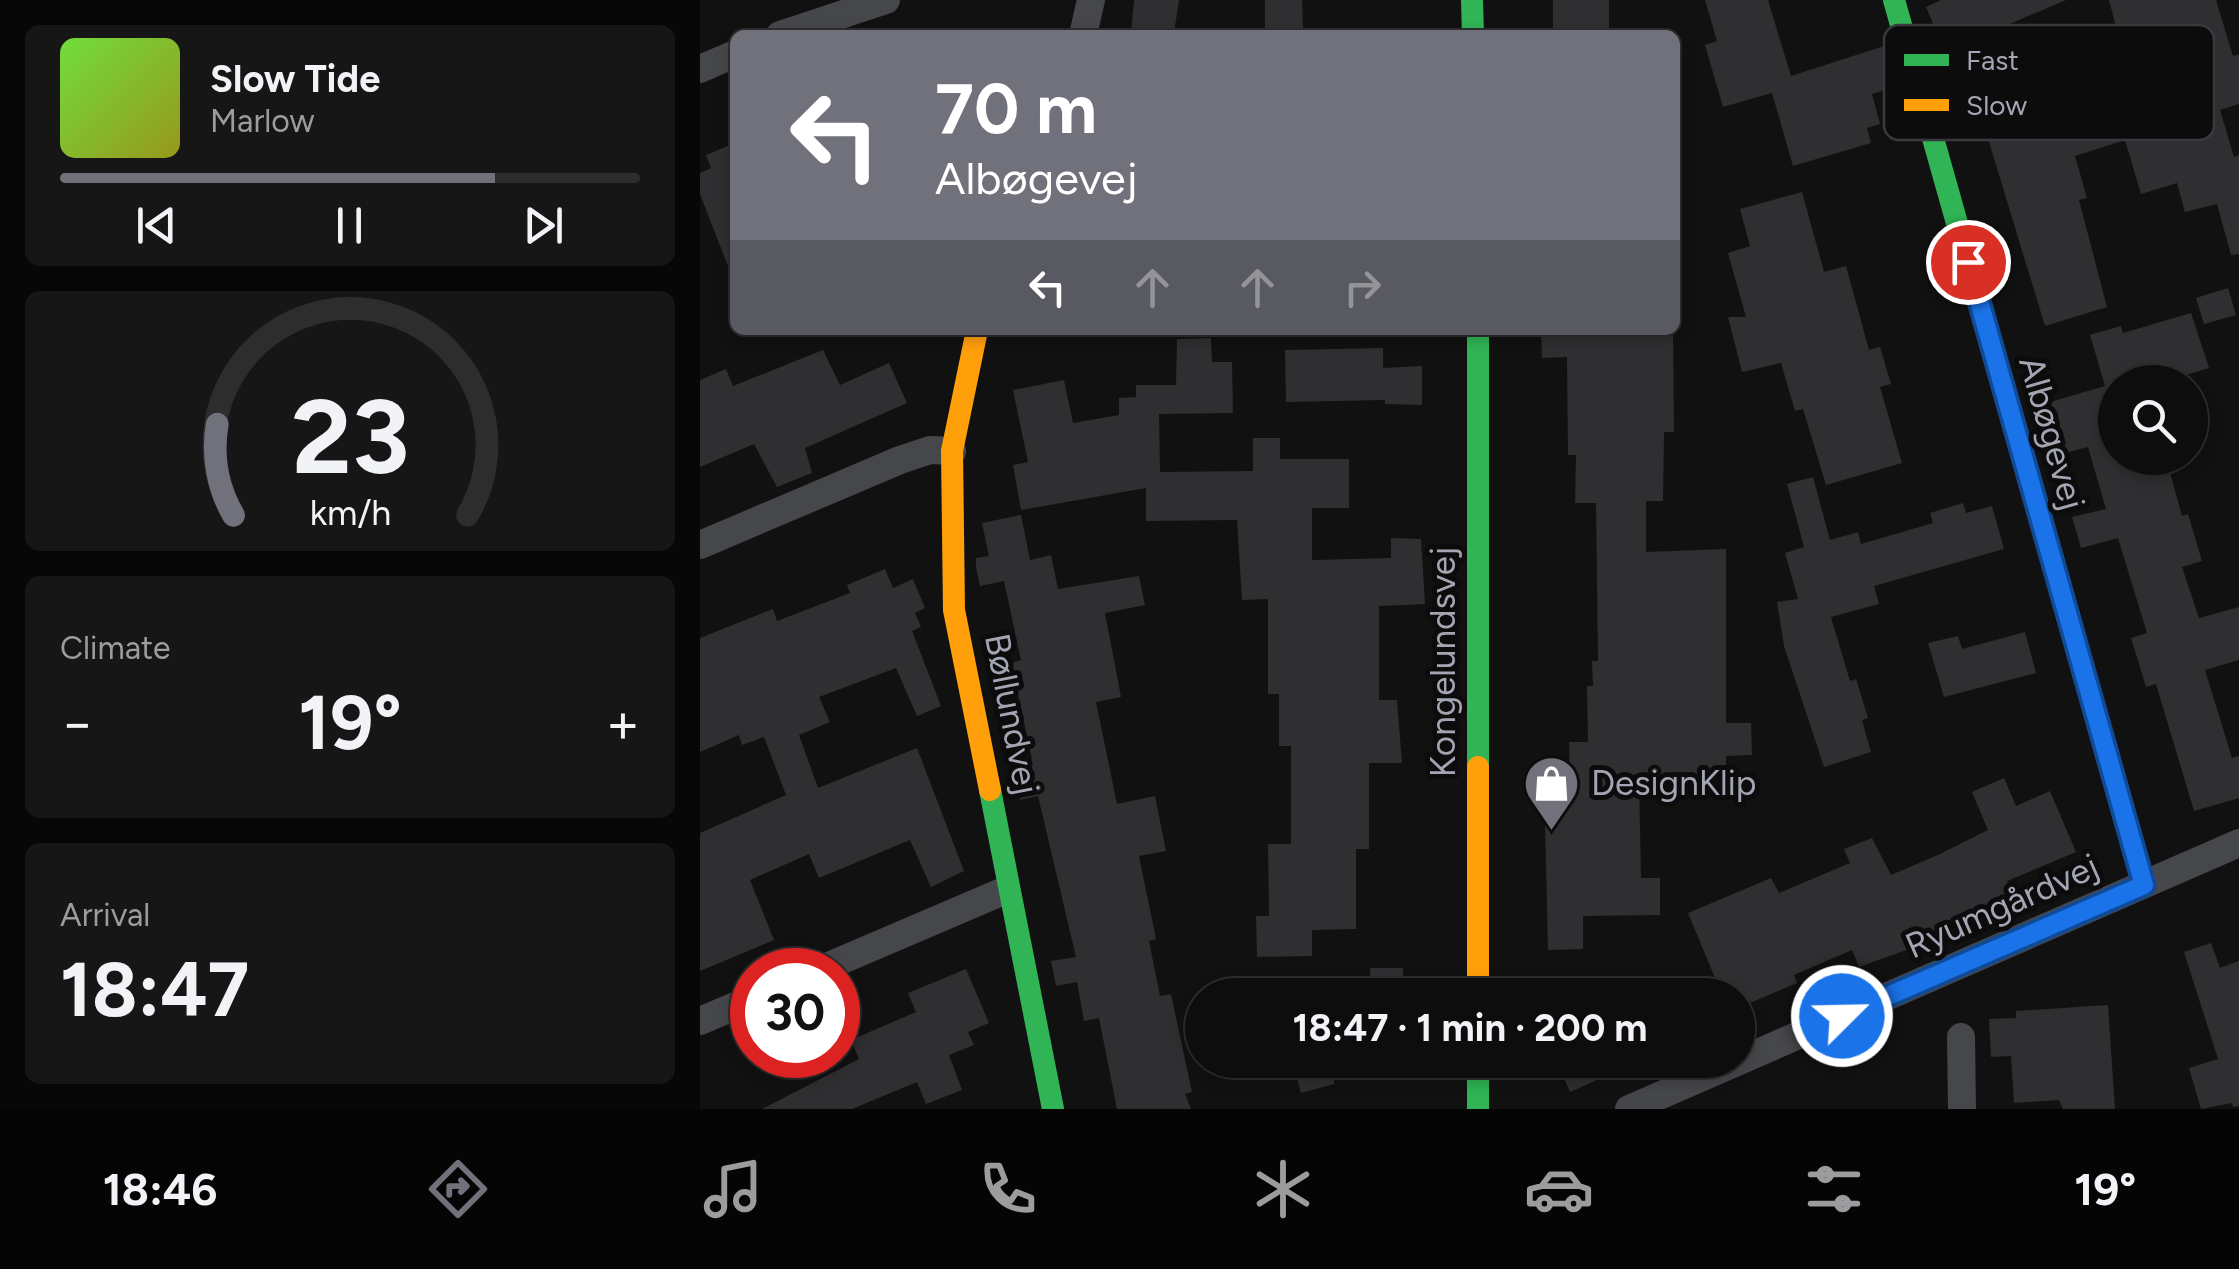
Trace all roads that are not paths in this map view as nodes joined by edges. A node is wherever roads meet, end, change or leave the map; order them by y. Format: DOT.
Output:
graph roads {
  1 [pos="886,0"];
  2 [pos="1090,0"];
  3 [pos="1472,0"];
  4 [pos="1894,0"];
  5 [pos="1901,25"];
  6 [pos="795,30"];
  7 [pos="1084,30"];
  8 [pos="1473,30"];
  9 [pos="730,56"];
  10 [pos="700,69"];
  11 [pos="1934,140"];
  12 [pos="976,335"];
  13 [pos="1478,335"];
  14 [pos="952,451"];
  15 [pos="700,545"];
  16 [pos="2239,843"];
  17 [pos="2144,885"];
  18 [pos="1006,890"];
  19 [pos="860,952"];
  20 [pos="1478,978"];
  21 [pos="730,1008"];
  22 [pos="700,1021"];
  23 [pos="1961,1037"];
  24 [pos="1478,1078"];
  25 [pos="1053,1109"];
  26 [pos="1478,1109"];
  27 [pos="1629,1109"];
  28 [pos="1962,1109"];
  1 -- 6 [label="street"];
  2 -- 7 [label="street"];
  3 -- 8 [label="street"];
  4 -- 5 [label="street, Albøgevej"];
  9 -- 10 [label="street"];
  11 -- 17 [label="street, Albøgevej"];
  12 -- 14 [label="street, Bøllundvej"];
  13 -- 20 [label="street, Kongelundsvej"];
  14 -- 15 [label="street"];
  14 -- 18 [label="street, Bøllundvej"];
  16 -- 17 [label="street, Ryumgårdvej"];
  17 -- 27 [label="street, Ryumgårdvej"];
  18 -- 19 [label="street"];
  18 -- 25 [label="street, Bøllundvej"];
  21 -- 22 [label="street"];
  23 -- 28 [label="street"];
  24 -- 26 [label="street"];
}
